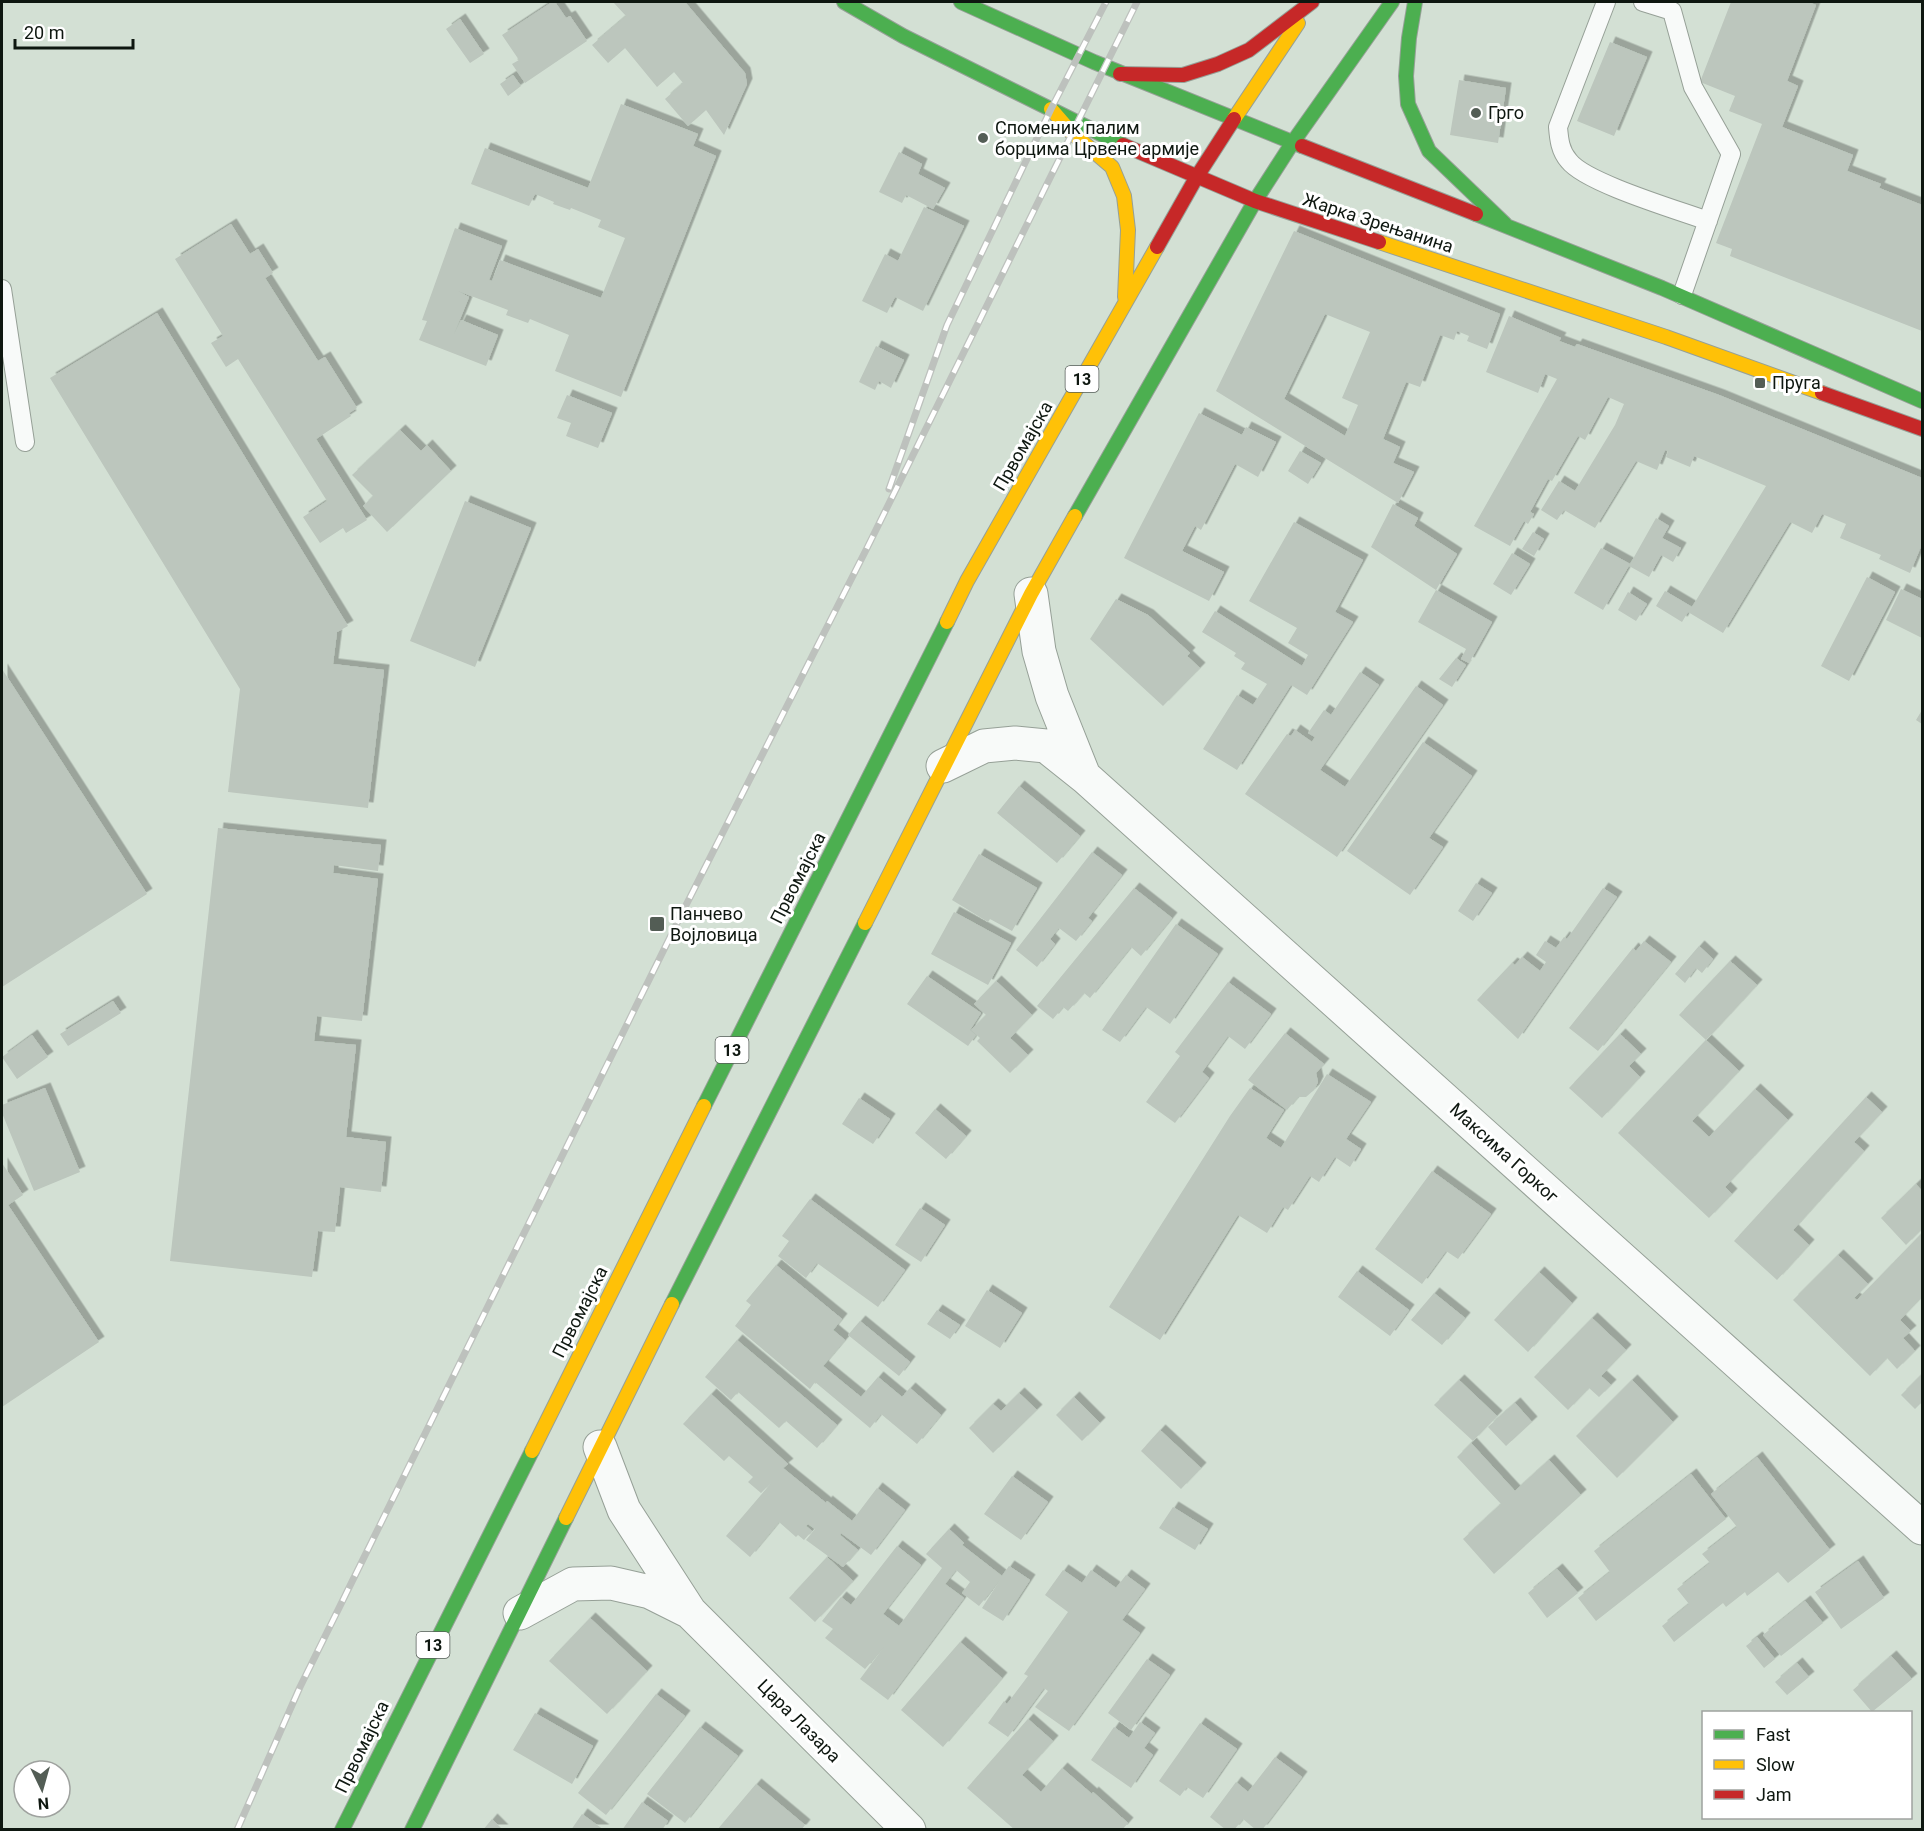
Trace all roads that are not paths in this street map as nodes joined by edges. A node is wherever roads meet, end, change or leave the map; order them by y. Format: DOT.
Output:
graph roads {
  1 [pos="844,2"];
  2 [pos="961,2"];
  3 [pos="1312,2"];
  4 [pos="1392,2"];
  5 [pos="1415,2"];
  6 [pos="1606,2"];
  7 [pos="1643,2"];
  8 [pos="1120,74"];
  9 [pos="1051,109"];
  10 [pos="1234,119"];
  11 [pos="1293,142"];
  12 [pos="1197,178"];
  13 [pos="1255,201"];
  14 [pos="1708,220"];
  15 [pos="1505,224"];
  16 [pos="2,290"];
  17 [pos="1682,295"];
  18 [pos="1124,305"];
  19 [pos="1923,401"];
  20 [pos="1923,429"];
  21 [pos="26,441"];
  22 [pos="1031,594"];
  23 [pos="943,766"];
  24 [pos="1085,777"];
  25 [pos="600,1447"];
  26 [pos="1923,1528"];
  27 [pos="690,1612"];
  28 [pos="520,1613"];
  29 [pos="342,1830"];
  30 [pos="412,1830"];
  31 [pos="909,1830"];
  1 -- 9 [label="main road, Жарка Зрењанина"];
  2 -- 8 [label="main road"];
  3 -- 8 [label="main road"];
  3 -- 10 [label="main road, 13"];
  4 -- 11 [label="main road"];
  5 -- 15 [label="main road"];
  6 -- 14 [label="lane"];
  7 -- 14 [label="lane"];
  8 -- 10 [label="main road"];
  9 -- 12 [label="main road, Жарка Зрењанина"];
  9 -- 18 [label="main road"];
  10 -- 11 [label="main road"];
  10 -- 12 [label="main road, Првомајска / 13"];
  11 -- 13 [label="main road"];
  11 -- 15 [label="main road"];
  12 -- 13 [label="main road, Жарка Зрењанина"];
  12 -- 18 [label="main road, Првомајска / 13"];
  13 -- 20 [label="main road, Жарка Зрењанина"];
  13 -- 22 [label="main road"];
  14 -- 17 [label="lane"];
  15 -- 17 [label="main road"];
  16 -- 21 [label="lane"];
  17 -- 19 [label="main road"];
  18 -- 29 [label="main road, Првомајска / 13"];
  22 -- 23 [label="main road"];
  22 -- 24 [label="street"];
  23 -- 24 [label="street, Максима Горког"];
  23 -- 25 [label="main road"];
  24 -- 26 [label="street, Максима Горког"];
  25 -- 27 [label="street"];
  25 -- 28 [label="main road"];
  27 -- 28 [label="street"];
  27 -- 31 [label="street, Цара Лазара"];
  28 -- 30 [label="main road"];
}
